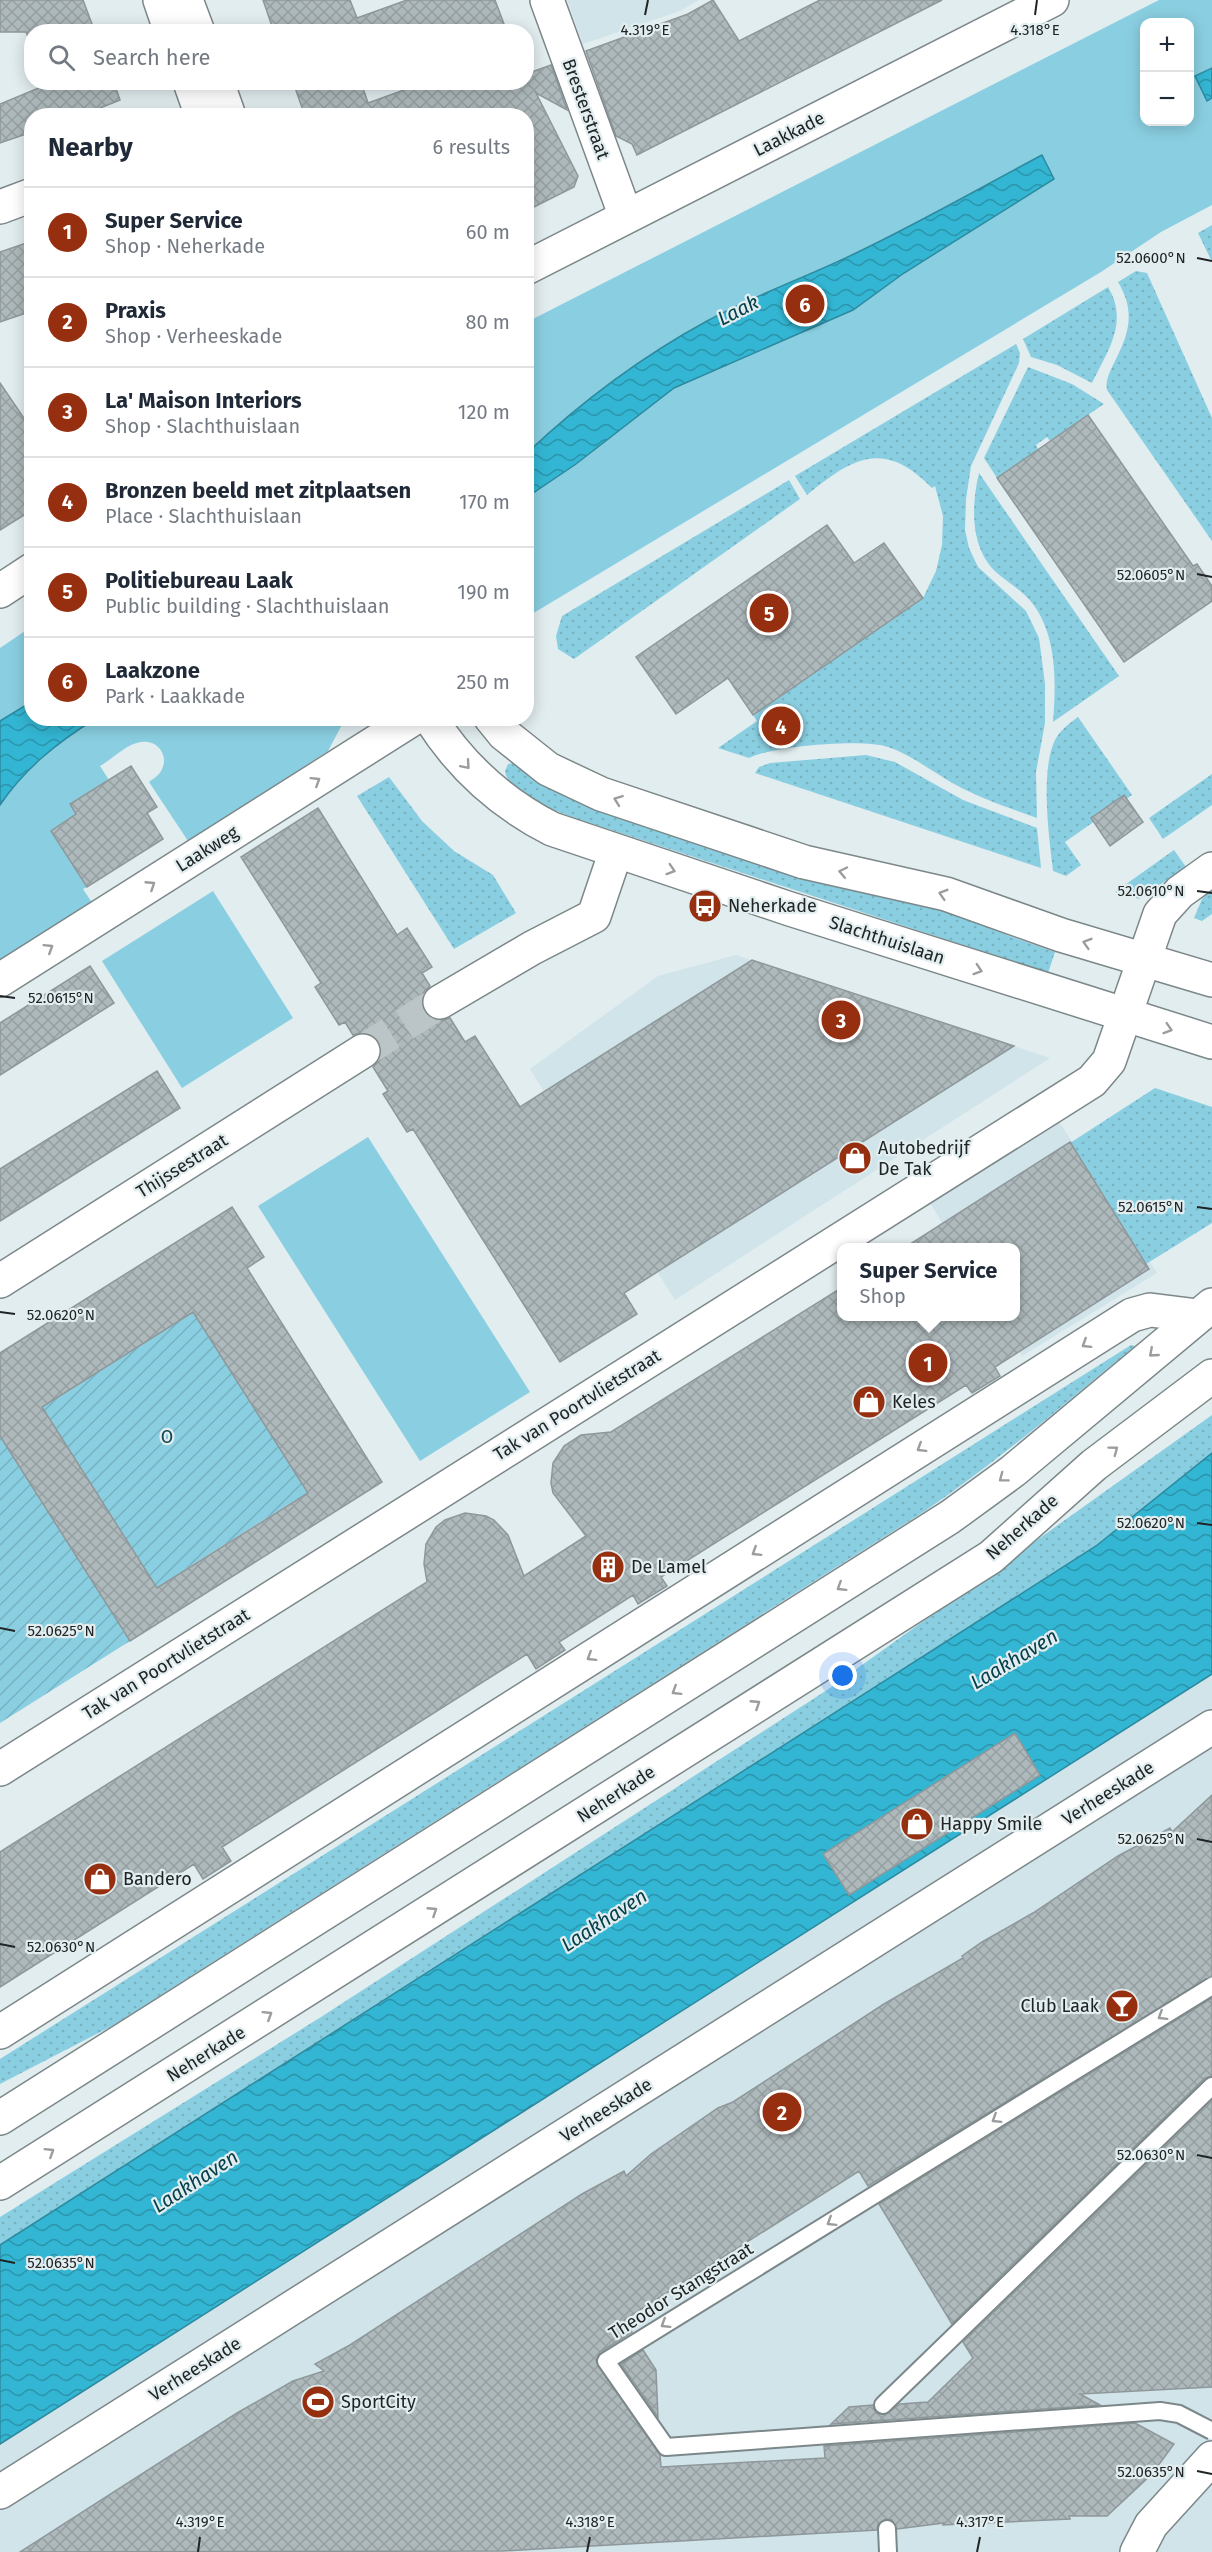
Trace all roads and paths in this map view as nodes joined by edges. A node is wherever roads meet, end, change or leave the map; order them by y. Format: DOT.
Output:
graph roads {
  1 [pos="160,0"];
  2 [pos="186,0"];
  3 [pos="546,0"];
  4 [pos="1052,0"];
  5 [pos="168,24"];
  6 [pos="195,24"];
  7 [pos="198,90"];
  8 [pos="218,90"];
  9 [pos="214,108"];
  10 [pos="220,108"];
  11 [pos="24,198"];
  12 [pos="0,207"];
  13 [pos="627,217"];
  14 [pos="534,264"];
  15 [pos="24,575"];
  16 [pos="0,591"];
  17 [pos="401,726"];
  18 [pos="436,726"];
  19 [pos="499,726"];
  20 [pos="616,851"];
  21 [pos="1212,869"];
  22 [pos="1143,960"];
  23 [pos="0,980"];
  24 [pos="1212,980"];
  25 [pos="440,1002"];
  26 [pos="1125,1016"];
  27 [pos="1212,1042"];
  28 [pos="363,1051"];
  29 [pos="0,1281"];
  30 [pos="1205,1311"];
  31 [pos="1212,1376"];
  32 [pos="1212,1727"];
  33 [pos="0,1769"];
  34 [pos="1212,1986"];
  35 [pos="0,2032"];
  36 [pos="1212,2086"];
  37 [pos="0,2118"];
  38 [pos="0,2183"];
  39 [pos="883,2404"];
  40 [pos="1212,2431"];
  41 [pos="1212,2458"];
  42 [pos="0,2492"];
  43 [pos="887,2529"];
  44 [pos="888,2552"];
  45 [pos="1137,2552"];
  1 -- 5 [label="street"];
  2 -- 6 [label="street"];
  3 -- 13 [label="street, Bresterstraat"];
  4 -- 13 [label="street, Laakkade"];
  7 -- 9 [label="street"];
  8 -- 10 [label="street"];
  11 -- 12 [label="street"];
  13 -- 14 [label="street, Laakkade"];
  15 -- 16 [label="street"];
  23 -- 17 [label="street, Laakweg, one-way"];
  18 -- 20 [label="street, Slachthuislaan, one-way"];
  22 -- 19 [label="street, one-way"];
  20 -- 25 [label="street"];
  20 -- 26 [label="street, Slachthuislaan, one-way"];
  21 -- 22 [label="street, Tak van Poortvlietstraat"];
  22 -- 24 [label="street"];
  22 -- 26 [label="street, Tak van Poortvlietstraat"];
  26 -- 27 [label="street, Slachthuislaan, one-way"];
  26 -- 33 [label="street, Tak van Poortvlietstraat"];
  28 -- 29 [label="street, Thijssestraat"];
  30 -- 35 [label="street, one-way"];
  30 -- 37 [label="street, one-way"];
  38 -- 31 [label="street, Neherkade, one-way"];
  32 -- 42 [label="street, Verheeskade"];
  34 -- 40 [label="lane, Theodor Stangstraat, one-way, bridge"];
  36 -- 39 [label="lane"];
  41 -- 45 [label="street"];
  43 -- 44 [label="lane"];
}
